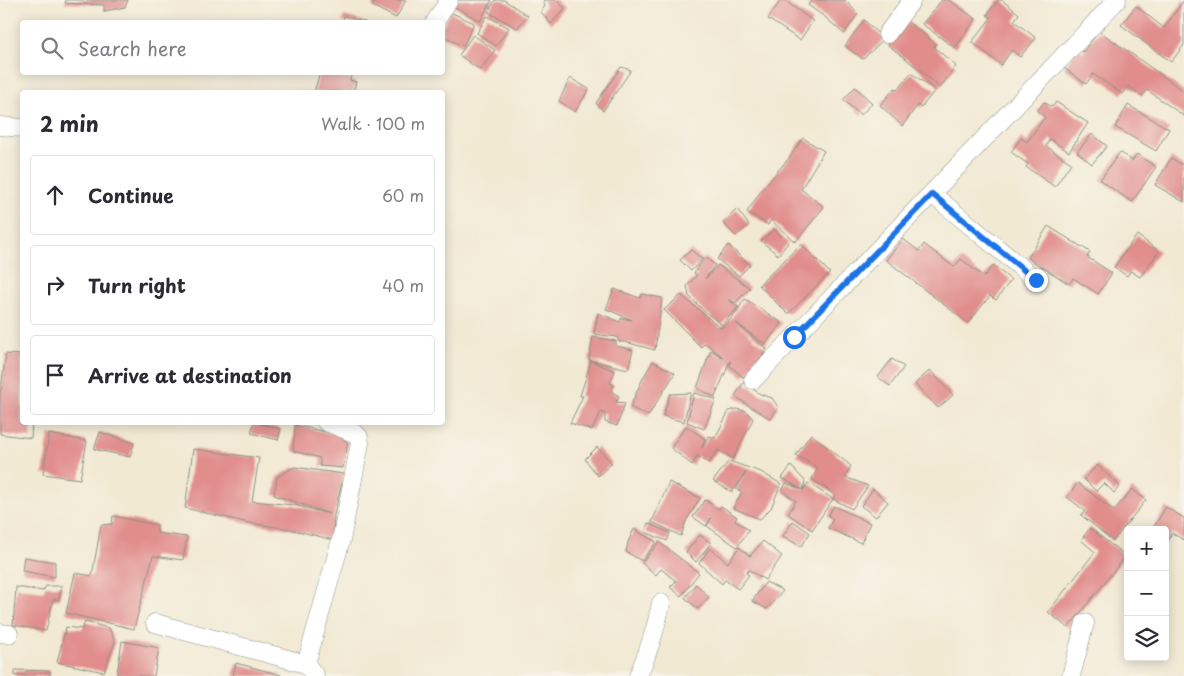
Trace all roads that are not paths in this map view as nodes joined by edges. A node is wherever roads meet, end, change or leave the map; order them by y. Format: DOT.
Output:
graph roads {
  1 [pos="449,0"];
  2 [pos="912,0"];
  3 [pos="1117,0"];
  4 [pos="436,20"];
  5 [pos="888,34"];
  6 [pos="0,126"];
  7 [pos="20,128"];
  8 [pos="932,194"];
  9 [pos="1036,280"];
  10 [pos="753,380"];
  11 [pos="334,425"];
  12 [pos="661,602"];
  13 [pos="155,623"];
  14 [pos="1084,623"];
  15 [pos="310,670"];
  16 [pos="638,676"];
  17 [pos="1070,676"];
  1 -- 4 [label="street"];
  2 -- 5 [label="street"];
  3 -- 8 [label="street"];
  6 -- 7 [label="street"];
  8 -- 9 [label="street"];
  8 -- 10 [label="street"];
  11 -- 15 [label="street"];
  12 -- 16 [label="street"];
  13 -- 15 [label="street"];
  14 -- 17 [label="street"];
}
